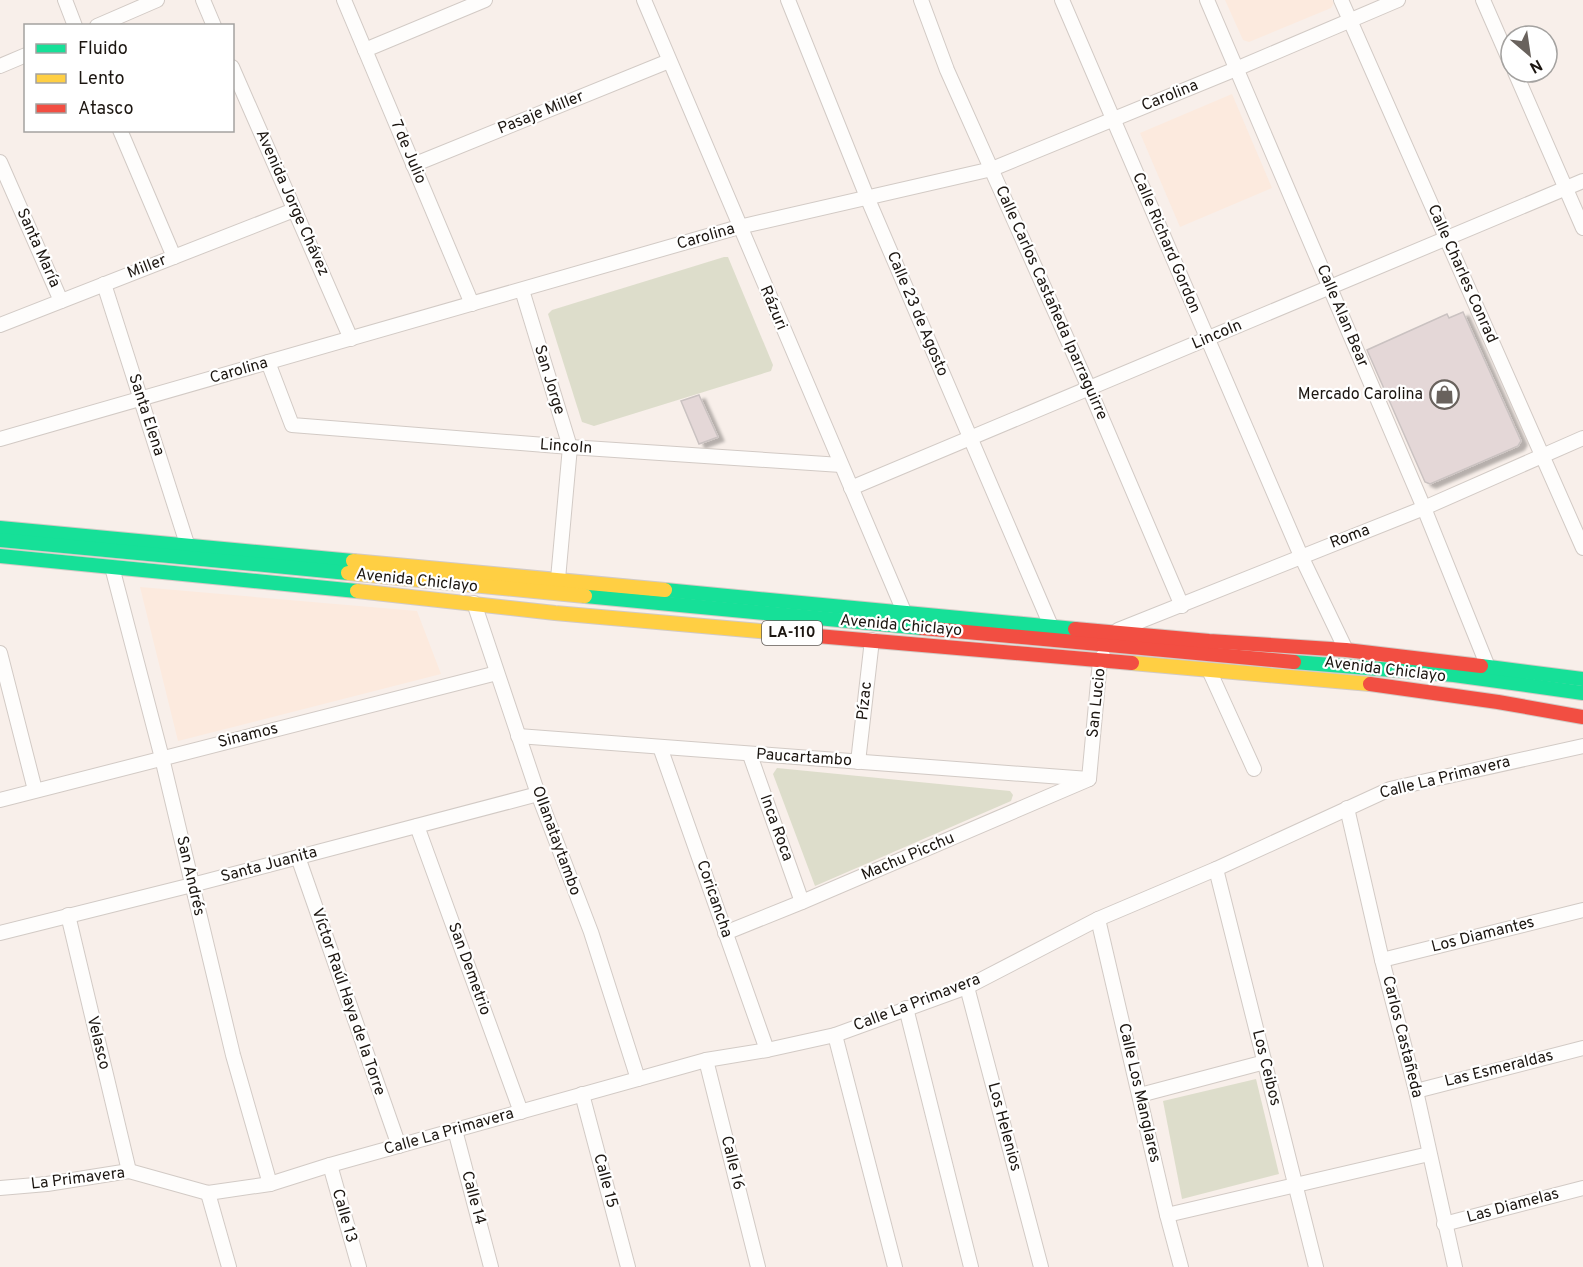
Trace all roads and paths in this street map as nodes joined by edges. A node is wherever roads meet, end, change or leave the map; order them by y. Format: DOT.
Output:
graph roads {
  1 [pos="65,0"];
  2 [pos="157,0"];
  3 [pos="203,0"];
  4 [pos="344,0"];
  5 [pos="485,0"];
  6 [pos="644,0"];
  7 [pos="788,0"];
  8 [pos="921,0"];
  9 [pos="1062,0"];
  10 [pos="1207,0"];
  11 [pos="1341,0"];
  12 [pos="1398,0"];
  13 [pos="1483,0"];
  14 [pos="1350,20"];
  15 [pos="74,24"];
  16 [pos="102,24"];
  17 [pos="213,24"];
  18 [pos="1499,37"];
  19 [pos="365,50"];
  20 [pos="24,56"];
  21 [pos="669,61"];
  22 [pos="0,66"];
  23 [pos="1236,69"];
  24 [pos="234,72"];
  25 [pos="1520,84"];
  26 [pos="1112,120"];
  27 [pos="121,132"];
  28 [pos="0,162"];
  29 [pos="413,165"];
  30 [pos="992,169"];
  31 [pos="1583,181"];
  32 [pos="1566,189"];
  33 [pos="13,193"];
  34 [pos="867,197"];
  35 [pos="0,199"];
  36 [pos="294,210"];
  37 [pos="739,227"];
  38 [pos="1583,228"];
  39 [pos="1446,239"];
  40 [pos="174,256"];
  41 [pos="104,284"];
  42 [pos="1330,288"];
  43 [pos="522,290"];
  44 [pos="61,301"];
  45 [pos="472,304"];
  46 [pos="0,325"];
  47 [pos="351,339"];
  48 [pos="1207,339"];
  49 [pos="268,362"];
  50 [pos="1089,388"];
  51 [pos="141,399"];
  52 [pos="970,438"];
  53 [pos="1583,438"];
  54 [pos="0,439"];
  55 [pos="570,447"];
  56 [pos="1542,456"];
  57 [pos="841,465"];
  58 [pos="851,488"];
  59 [pos="1424,508"];
  60 [pos="0,528"];
  61 [pos="0,540"];
  62 [pos="188,547"];
  63 [pos="1583,548"];
  64 [pos="0,556"];
  65 [pos="1301,556"];
  66 [pos="112,567"];
  67 [pos="558,579"];
  68 [pos="474,603"];
  69 [pos="1182,606"];
  70 [pos="905,614"];
  71 [pos="1051,626"];
  72 [pos="1114,631"];
  73 [pos="872,640"];
  74 [pos="1108,646"];
  75 [pos="1346,650"];
  76 [pos="0,652"];
  77 [pos="1100,662"];
  78 [pos="1488,667"];
  79 [pos="1209,670"];
  80 [pos="497,673"];
  81 [pos="1583,679"];
  82 [pos="1583,693"];
  83 [pos="1583,717"];
  84 [pos="518,736"];
  85 [pos="1583,746"];
  86 [pos="660,747"];
  87 [pos="750,754"];
  88 [pos="162,758"];
  89 [pos="858,762"];
  90 [pos="1254,769"];
  91 [pos="1089,779"];
  92 [pos="36,790"];
  93 [pos="538,794"];
  94 [pos="0,800"];
  95 [pos="1347,808"];
  96 [pos="417,826"];
  97 [pos="298,857"];
  98 [pos="1216,869"];
  99 [pos="192,885"];
  100 [pos="802,902"];
  101 [pos="1583,910"];
  102 [pos="68,915"];
  103 [pos="1098,919"];
  104 [pos="0,933"];
  105 [pos="725,933"];
  106 [pos="1382,960"];
  107 [pos="966,987"];
  108 [pos="906,1008"];
  109 [pos="835,1035"];
  110 [pos="1583,1048"];
  111 [pos="767,1050"];
  112 [pos="706,1060"];
  113 [pos="1265,1062"];
  114 [pos="638,1079"];
  115 [pos="1416,1091"];
  116 [pos="582,1094"];
  117 [pos="1140,1095"];
  118 [pos="520,1112"];
  119 [pos="455,1130"];
  120 [pos="399,1146"];
  121 [pos="1429,1155"];
  122 [pos="330,1165"];
  123 [pos="129,1171"];
  124 [pos="270,1184"];
  125 [pos="1296,1185"];
  126 [pos="0,1186"];
  127 [pos="1583,1188"];
  128 [pos="208,1193"];
  129 [pos="1167,1215"];
  130 [pos="1444,1224"];
  131 [pos="229,1267"];
  132 [pos="359,1267"];
  133 [pos="491,1267"];
  134 [pos="628,1267"];
  135 [pos="758,1267"];
  136 [pos="895,1267"];
  137 [pos="971,1267"];
  138 [pos="1041,1267"];
  139 [pos="1181,1267"];
  140 [pos="1316,1267"];
  141 [pos="1455,1267"];
  1 -- 15 [label="street"];
  2 -- 16 [label="street"];
  3 -- 17 [label="street"];
  4 -- 19 [label="street, 7 de Julio"];
  5 -- 19 [label="street"];
  6 -- 21 [label="street, Rázuri"];
  7 -- 34 [label="street, Calle 23 de Agosto"];
  8 -- 30 [label="street, Calle Carlos Castañeda Iparraguirre"];
  9 -- 26 [label="street, Calle Richard Gordon"];
  10 -- 23 [label="street, Calle Alan Bear"];
  11 -- 14 [label="street, Calle Charles Conrad"];
  12 -- 14 [label="street, Carolina"];
  13 -- 18 [label="street"];
  14 -- 23 [label="street, Carolina"];
  14 -- 39 [label="street, Calle Charles Conrad"];
  19 -- 29 [label="street, 7 de Julio"];
  20 -- 22 [label="street"];
  21 -- 29 [label="street, Pasaje Miller"];
  21 -- 37 [label="street, Rázuri"];
  23 -- 26 [label="street, Carolina"];
  23 -- 42 [label="street, Calle Alan Bear"];
  24 -- 36 [label="street, Avenida Jorge Chávez"];
  25 -- 32 [label="street"];
  26 -- 30 [label="street, Carolina"];
  26 -- 48 [label="street, Calle Richard Gordon"];
  27 -- 40 [label="street"];
  28 -- 33 [label="street, Santa María"];
  29 -- 45 [label="street, 7 de Julio"];
  30 -- 34 [label="street, Carolina"];
  30 -- 50 [label="street, Calle Carlos Castañeda Iparraguirre"];
  31 -- 32 [label="street, Lincoln"];
  32 -- 38 [label="street"];
  32 -- 39 [label="street, Lincoln"];
  33 -- 35 [label="street"];
  33 -- 44 [label="street, Santa María"];
  34 -- 37 [label="street, Carolina"];
  34 -- 52 [label="street, Calle 23 de Agosto"];
  36 -- 40 [label="street, Miller"];
  36 -- 47 [label="street, Avenida Jorge Chávez"];
  37 -- 43 [label="street, Carolina"];
  37 -- 57 [label="street, Rázuri"];
  39 -- 42 [label="street, Lincoln"];
  39 -- 56 [label="street, Calle Charles Conrad"];
  40 -- 41 [label="street, Miller"];
  41 -- 44 [label="street, Miller"];
  41 -- 51 [label="street, Santa Elena"];
  42 -- 48 [label="street, Lincoln"];
  42 -- 59 [label="street, Calle Alan Bear"];
  43 -- 45 [label="street, Carolina"];
  43 -- 55 [label="street, San Jorge"];
  44 -- 46 [label="street, Miller"];
  45 -- 47 [label="street, Carolina"];
  47 -- 49 [label="street, Carolina"];
  48 -- 50 [label="street, Lincoln"];
  48 -- 65 [label="street, Calle Richard Gordon"];
  49 -- 51 [label="street, Carolina"];
  49 -- 55 [label="street, Lincoln"];
  50 -- 52 [label="street, Lincoln"];
  50 -- 69 [label="street, Calle Carlos Castañeda Iparraguirre"];
  51 -- 54 [label="street, Carolina"];
  51 -- 62 [label="street, Santa Elena"];
  52 -- 58 [label="street, Lincoln"];
  52 -- 71 [label="street, Calle 23 de Agosto"];
  53 -- 56 [label="street, Roma"];
  55 -- 57 [label="street, Lincoln"];
  55 -- 67 [label="street, San Jorge"];
  56 -- 59 [label="street, Roma"];
  56 -- 63 [label="street, Calle Charles Conrad"];
  57 -- 58 [label="street, Rázuri"];
  58 -- 70 [label="street, Rázuri"];
  59 -- 65 [label="street, Roma"];
  59 -- 78 [label="street, Calle Alan Bear"];
  60 -- 62 [label="main road, Avenida Chiclayo / LA-110"];
  61 -- 74 [label="main road, Avenida Chiclayo"];
  62 -- 67 [label="main road, Avenida Chiclayo / LA-110"];
  64 -- 66 [label="main road, Avenida Chiclayo / LA-110"];
  65 -- 69 [label="street, Roma"];
  65 -- 75 [label="street, Calle Richard Gordon"];
  66 -- 68 [label="main road, Avenida Chiclayo / LA-110"];
  66 -- 88 [label="street, San Andrés"];
  67 -- 70 [label="main road, Avenida Chiclayo / LA-110"];
  68 -- 73 [label="main road, Avenida Chiclayo / LA-110"];
  68 -- 80 [label="street, Ollanataytambo"];
  69 -- 72 [label="street, Roma"];
  70 -- 71 [label="main road, Avenida Chiclayo / LA-110"];
  71 -- 72 [label="main road, Avenida Chiclayo / LA-110"];
  72 -- 74 [label="street, San Lucio"];
  72 -- 75 [label="main road, Avenida Chiclayo / LA-110"];
  73 -- 77 [label="main road, Avenida Chiclayo / LA-110"];
  73 -- 89 [label="street, Pízac"];
  74 -- 77 [label="street, San Lucio"];
  74 -- 82 [label="main road, Avenida Chiclayo"];
  75 -- 78 [label="main road, Avenida Chiclayo / LA-110"];
  76 -- 92 [label="street"];
  77 -- 79 [label="main road, Avenida Chiclayo / LA-110"];
  77 -- 91 [label="street, San Lucio"];
  78 -- 81 [label="main road, Avenida Chiclayo / LA-110"];
  79 -- 83 [label="main road, Avenida Chiclayo / LA-110"];
  79 -- 90 [label="street"];
  80 -- 84 [label="street, Ollanataytambo"];
  80 -- 88 [label="street, Sinamos"];
  84 -- 86 [label="street, Paucartambo"];
  84 -- 93 [label="street, Ollanataytambo"];
  85 -- 95 [label="street, Calle La Primavera"];
  86 -- 87 [label="street, Paucartambo"];
  86 -- 105 [label="street, Coricancha"];
  87 -- 89 [label="street, Paucartambo"];
  87 -- 100 [label="street, Inca Roca"];
  88 -- 92 [label="street, Sinamos"];
  88 -- 99 [label="street, San Andrés"];
  89 -- 91 [label="street, Paucartambo"];
  91 -- 100 [label="street, Machu Picchu"];
  92 -- 94 [label="street, Sinamos"];
  93 -- 96 [label="street, Santa Juanita"];
  93 -- 114 [label="street, Ollanataytambo"];
  95 -- 98 [label="street, Calle La Primavera"];
  95 -- 106 [label="street, Carlos Castañeda"];
  96 -- 97 [label="street, Santa Juanita"];
  96 -- 118 [label="street, San Demetrio"];
  97 -- 99 [label="street, Santa Juanita"];
  97 -- 120 [label="street, Víctor Raúl Haya de la Torre"];
  98 -- 103 [label="street, Calle La Primavera"];
  98 -- 113 [label="street, Los Ceibos"];
  99 -- 102 [label="street, Santa Juanita"];
  99 -- 124 [label="street, San Andrés"];
  100 -- 105 [label="street, Machu Picchu"];
  101 -- 106 [label="street, Los Diamantes"];
  102 -- 104 [label="street, Santa Juanita"];
  102 -- 123 [label="street, Velasco"];
  103 -- 107 [label="street, Calle La Primavera"];
  103 -- 117 [label="street, Calle Los Manglares"];
  105 -- 111 [label="street, Coricancha"];
  106 -- 115 [label="street, Carlos Castañeda"];
  107 -- 108 [label="street, Calle La Primavera"];
  107 -- 138 [label="street, Los Helenios"];
  108 -- 109 [label="street, Calle La Primavera"];
  108 -- 137 [label="street"];
  109 -- 111 [label="street, Calle La Primavera"];
  109 -- 136 [label="street"];
  110 -- 115 [label="street, Las Esmeraldas"];
  111 -- 112 [label="street, Calle La Primavera"];
  112 -- 114 [label="street, Calle La Primavera"];
  112 -- 135 [label="street, Calle 16"];
  113 -- 117 [label="street"];
  113 -- 125 [label="street, Los Ceibos"];
  114 -- 116 [label="street, Calle La Primavera"];
  115 -- 121 [label="street, Carlos Castañeda"];
  116 -- 118 [label="street, Calle La Primavera"];
  116 -- 134 [label="street, Calle 15"];
  117 -- 129 [label="street, Calle Los Manglares"];
  118 -- 119 [label="street, Calle La Primavera"];
  119 -- 120 [label="street, Calle La Primavera"];
  119 -- 133 [label="street, Calle 14"];
  120 -- 122 [label="street, Calle La Primavera"];
  121 -- 125 [label="street"];
  121 -- 130 [label="street, Carlos Castañeda"];
  122 -- 124 [label="street, La Primavera"];
  122 -- 132 [label="street, Calle 13"];
  123 -- 126 [label="street, La Primavera"];
  123 -- 128 [label="street, La Primavera"];
  124 -- 128 [label="street, La Primavera"];
  125 -- 129 [label="street"];
  125 -- 140 [label="street, Los Ceibos"];
  127 -- 130 [label="street, Las Diamelas"];
  128 -- 131 [label="street"];
  129 -- 139 [label="street, Calle Los Manglares"];
  130 -- 141 [label="street, Carlos Castañeda"];
}
